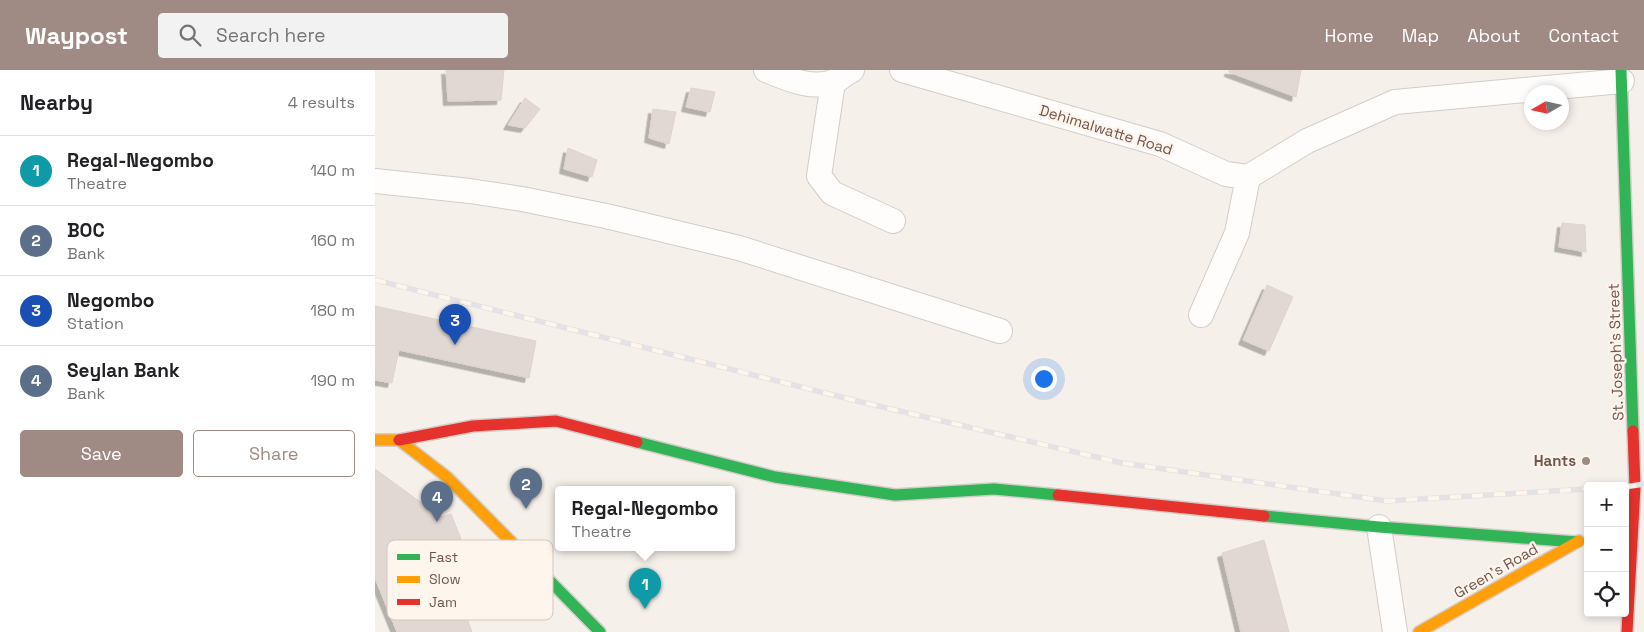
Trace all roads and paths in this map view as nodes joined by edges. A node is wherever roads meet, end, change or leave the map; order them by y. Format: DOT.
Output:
graph roads {
  1 [pos="766,70"];
  2 [pos="902,70"];
  3 [pos="843,76"];
  4 [pos="1622,76"];
  5 [pos="1248,177"];
  6 [pos="375,181"];
  7 [pos="893,221"];
  8 [pos="1201,315"];
  9 [pos="1000,331"];
  10 [pos="375,440"];
  11 [pos="399,440"];
  12 [pos="1644,522"];
  13 [pos="1629,526"];
  14 [pos="1379,527"];
  15 [pos="509,540"];
  16 [pos="1582,540"];
  17 [pos="553,584"];
  18 [pos="1636,605"];
  19 [pos="600,632"];
  20 [pos="1395,632"];
  21 [pos="1419,632"];
  22 [pos="1627,632"];
  1 -- 3 [label="street"];
  2 -- 5 [label="street, Dehimalwatte Road"];
  3 -- 7 [label="street"];
  4 -- 5 [label="street"];
  4 -- 13 [label="street, St. Joseph's Street"];
  5 -- 8 [label="street"];
  6 -- 9 [label="street"];
  10 -- 11 [label="street"];
  11 -- 14 [label="street"];
  11 -- 15 [label="street"];
  12 -- 13 [label="street"];
  13 -- 18 [label="street, St. Joseph's Street"];
  14 -- 16 [label="street"];
  14 -- 20 [label="street"];
  16 -- 21 [label="street, Green's Road"];
  17 -- 19 [label="street"];
  18 -- 22 [label="street, St. Joseph's Street"];
}
